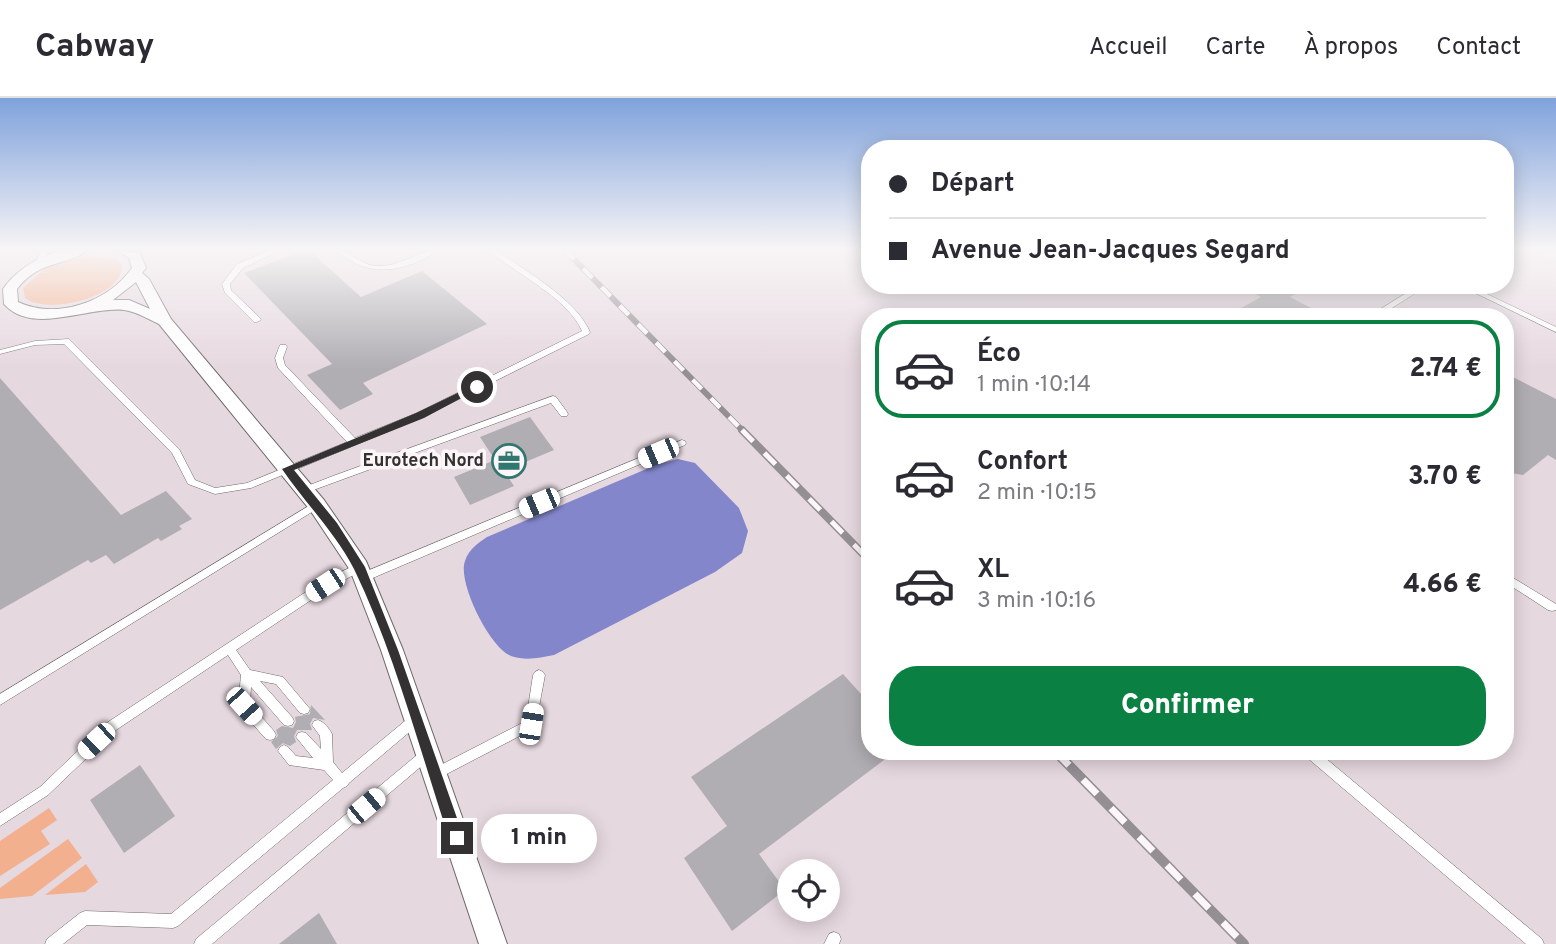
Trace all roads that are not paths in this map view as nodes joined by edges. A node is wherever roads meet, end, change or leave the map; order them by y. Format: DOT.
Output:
graph roads {
  1 [pos="121,289"];
  2 [pos="148,289"];
  3 [pos="228,289"];
  4 [pos="543,289"];
  5 [pos="5,293"];
  6 [pos="1410,294"];
  7 [pos="1480,294"];
  8 [pos="88,305"];
  9 [pos="1387,308"];
  10 [pos="1510,308"];
  11 [pos="1514,310"];
  12 [pos="30,313"];
  13 [pos="0,316"];
  14 [pos="257,320"];
  15 [pos="164,321"];
  16 [pos="1556,330"];
  17 [pos="283,347"];
  18 [pos="0,352"];
  19 [pos="564,414"];
  20 [pos="353,442"];
  21 [pos="682,443"];
  22 [pos="287,469"];
  23 [pos="311,498"];
  24 [pos="361,572"];
  25 [pos="1514,583"];
  26 [pos="1552,607"];
  27 [pos="229,648"];
  28 [pos="247,674"];
  29 [pos="539,675"];
  30 [pos="0,700"];
  31 [pos="304,709"];
  32 [pos="416,720"];
  33 [pos="288,721"];
  34 [pos="318,725"];
  35 [pos="270,735"];
  36 [pos="302,737"];
  37 [pos="284,751"];
  38 [pos="1319,760"];
  39 [pos="431,764"];
  40 [pos="327,765"];
  41 [pos="342,782"];
  42 [pos="0,820"];
  43 [pos="52,944"];
  44 [pos="201,944"];
  45 [pos="493,944"];
  46 [pos="1537,944"];
  1 -- 8 [label="street"];
  2 -- 15 [label="street"];
  3 -- 14 [label="lane"];
  4 -- 20 [label="lane"];
  5 -- 12 [label="street"];
  6 -- 9 [label="lane"];
  7 -- 10 [label="lane"];
  8 -- 12 [label="street"];
  8 -- 15 [label="street"];
  11 -- 16 [label="lane"];
  12 -- 13 [label="street"];
  15 -- 22 [label="street"];
  17 -- 20 [label="lane"];
  18 -- 22 [label="lane"];
  19 -- 23 [label="lane"];
  20 -- 22 [label="lane"];
  21 -- 24 [label="lane"];
  22 -- 23 [label="street"];
  23 -- 24 [label="street"];
  23 -- 30 [label="lane"];
  24 -- 27 [label="lane"];
  24 -- 32 [label="street"];
  25 -- 26 [label="lane"];
  27 -- 28 [label="lane"];
  27 -- 42 [label="lane"];
  28 -- 31 [label="lane"];
  28 -- 33 [label="lane"];
  28 -- 35 [label="lane"];
  29 -- 39 [label="lane"];
  32 -- 39 [label="street"];
  32 -- 41 [label="lane"];
  34 -- 40 [label="lane"];
  36 -- 40 [label="lane"];
  37 -- 40 [label="lane"];
  38 -- 46 [label="lane"];
  39 -- 44 [label="lane"];
  39 -- 45 [label="street"];
  40 -- 41 [label="lane"];
  41 -- 43 [label="lane"];
}
